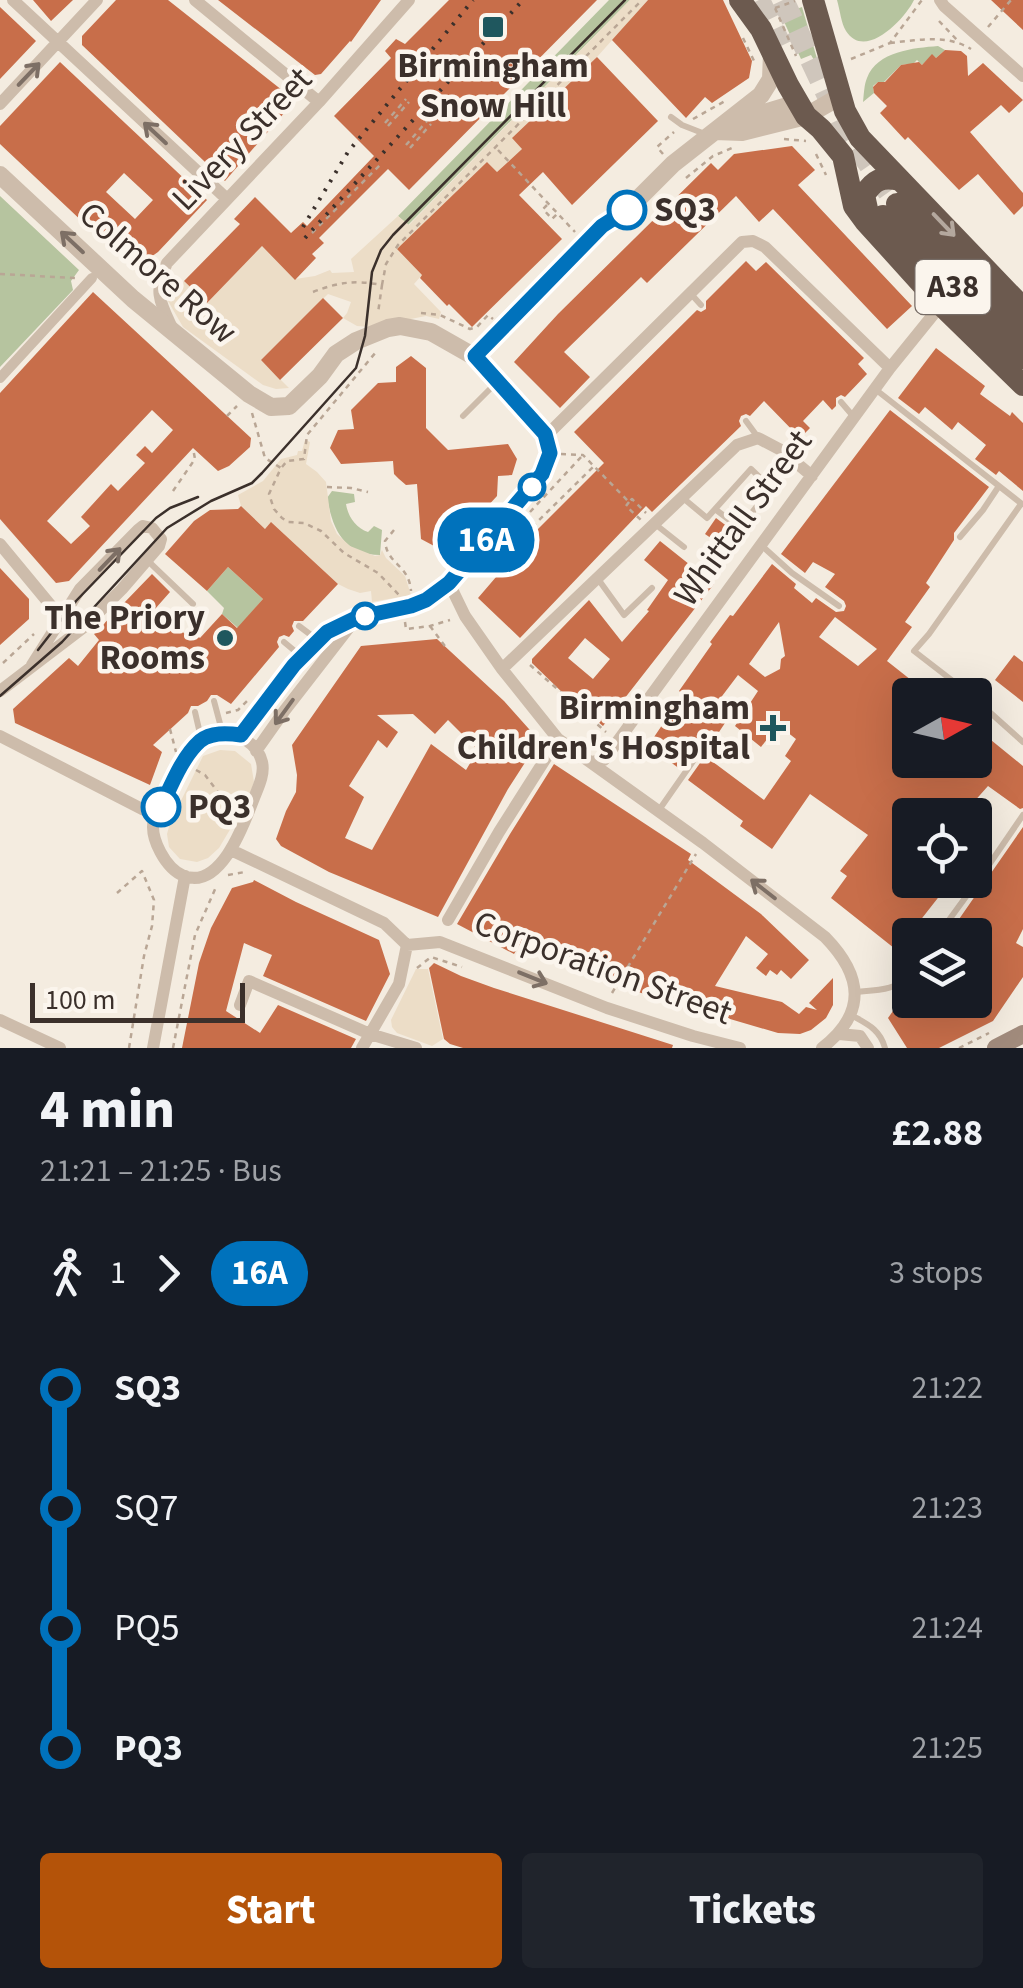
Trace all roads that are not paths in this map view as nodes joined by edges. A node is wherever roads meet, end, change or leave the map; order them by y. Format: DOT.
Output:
graph roads {
  1 [pos="13,0"];
  2 [pos="97,0"];
  3 [pos="195,0"];
  4 [pos="409,0"];
  5 [pos="740,0"];
  6 [pos="758,0"];
  7 [pos="813,0"];
  8 [pos="940,0"];
  9 [pos="761,28"];
  10 [pos="58,44"];
  11 [pos="772,53"];
  12 [pos="1023,76"];
  13 [pos="840,96"];
  14 [pos="320,102"];
  15 [pos="0,104"];
  16 [pos="806,116"];
  17 [pos="671,117"];
  18 [pos="715,131"];
  19 [pos="0,174"];
  20 [pos="900,180"];
  21 [pos="227,199"];
  22 [pos="887,220"];
  23 [pos="92,278"];
  24 [pos="690,293"];
  25 [pos="941,305"];
  26 [pos="701,306"];
  27 [pos="1023,308"];
  28 [pos="174,332"];
  29 [pos="1023,334"];
  30 [pos="475,356"];
  31 [pos="1023,358"];
  32 [pos="890,368"];
  33 [pos="0,378"];
  34 [pos="496,382"];
  35 [pos="1023,384"];
  36 [pos="875,389"];
  37 [pos="840,402"];
  38 [pos="463,416"];
  39 [pos="855,417"];
  40 [pos="746,421"];
  41 [pos="545,434"];
  42 [pos="758,438"];
  43 [pos="812,476"];
  44 [pos="998,486"];
  45 [pos="682,497"];
  46 [pos="1022,504"];
  47 [pos="715,509"];
  48 [pos="646,518"];
  49 [pos="960,537"];
  50 [pos="0,544"];
  51 [pos="760,544"];
  52 [pos="684,547"];
  53 [pos="148,560"];
  54 [pos="597,578"];
  55 [pos="449,583"];
  56 [pos="652,588"];
  57 [pos="193,604"];
  58 [pos="838,606"];
  59 [pos="59,615"];
  60 [pos="356,618"];
  61 [pos="298,626"];
  62 [pos="324,640"];
  63 [pos="284,642"];
  64 [pos="302,657"];
  65 [pos="510,661"];
  66 [pos="32,665"];
  67 [pos="949,678"];
  68 [pos="2,688"];
  69 [pos="214,701"];
  70 [pos="195,712"];
  71 [pos="992,714"];
  72 [pos="222,732"];
  73 [pos="241,735"];
  74 [pos="0,736"];
  75 [pos="710,736"];
  76 [pos="202,739"];
  77 [pos="558,740"];
  78 [pos="1023,742"];
  79 [pos="256,751"];
  80 [pos="591,762"];
  81 [pos="658,811"];
  82 [pos="1023,816"];
  83 [pos="155,817"];
  84 [pos="231,850"];
  85 [pos="992,861"];
  86 [pos="185,876"];
  87 [pos="448,920"];
  88 [pos="407,946"];
  89 [pos="892,987"];
  90 [pos="855,992"];
  91 [pos="240,1005"];
  92 [pos="852,1014"];
  93 [pos="0,1020"];
  94 [pos="370,1034"];
  95 [pos="839,1034"];
  96 [pos="1023,1034"];
  97 [pos="994,1040"];
  98 [pos="694,1042"];
  99 [pos="60,1048"];
  100 [pos="153,1048"];
  101 [pos="362,1048"];
  102 [pos="416,1048"];
  103 [pos="740,1048"];
  104 [pos="822,1048"];
  105 [pos="868,1048"];
  106 [pos="885,1048"];
  1 -- 10 [label="street"];
  2 -- 10 [label="street"];
  3 -- 14 [label="street"];
  4 -- 14 [label="street, Livery Street"];
  5 -- 9 [label="highway"];
  6 -- 9 [label="main road"];
  7 -- 13 [label="highway"];
  8 -- 12 [label="street"];
  9 -- 11 [label="highway"];
  15 -- 10 [label="street, one-way"];
  21 -- 10 [label="street, one-way"];
  11 -- 16 [label="highway"];
  11 -- 18 [label="street"];
  13 -- 16 [label="street"];
  13 -- 20 [label="highway"];
  14 -- 21 [label="street, Livery Street"];
  16 -- 18 [label="street"];
  16 -- 22 [label="highway"];
  17 -- 18 [label="lane"];
  18 -- 30 [label="street"];
  28 -- 19 [label="street, Colmore Row, one-way"];
  20 -- 22 [label="highway"];
  20 -- 27 [label="highway, one-way"];
  21 -- 28 [label="street, Livery Street"];
  22 -- 25 [label="highway"];
  22 -- 29 [label="highway, A38"];
  22 -- 31 [label="highway, A38"];
  23 -- 33 [label="street"];
  24 -- 26 [label="lane"];
  24 -- 32 [label="street"];
  24 -- 41 [label="street"];
  25 -- 32 [label="street, Whittall Street"];
  25 -- 35 [label="highway"];
  28 -- 30 [label="street, Colmore Row"];
  30 -- 34 [label="street"];
  32 -- 36 [label="street, Whittall Street"];
  34 -- 38 [label="lane"];
  34 -- 41 [label="street"];
  36 -- 39 [label="street, Whittall Street"];
  36 -- 44 [label="lane"];
  37 -- 39 [label="lane"];
  39 -- 43 [label="street, Whittall Street"];
  40 -- 42 [label="lane"];
  41 -- 55 [label="street"];
  42 -- 43 [label="street"];
  42 -- 45 [label="street"];
  43 -- 51 [label="street, Whittall Street"];
  44 -- 46 [label="lane"];
  44 -- 49 [label="lane"];
  45 -- 47 [label="lane"];
  45 -- 48 [label="street"];
  46 -- 67 [label="lane"];
  47 -- 47 [label="lane"];
  48 -- 52 [label="lane"];
  48 -- 54 [label="street"];
  50 -- 59 [label="street"];
  51 -- 58 [label="lane"];
  51 -- 80 [label="street, Whittall Street"];
  53 -- 57 [label="lane"];
  59 -- 53 [label="street, one-way"];
  53 -- 66 [label="street"];
  54 -- 56 [label="lane"];
  54 -- 65 [label="street"];
  55 -- 60 [label="street"];
  55 -- 65 [label="street"];
  59 -- 66 [label="street"];
  60 -- 62 [label="street"];
  60 -- 79 [label="street, one-way"];
  61 -- 62 [label="lane"];
  62 -- 64 [label="street"];
  63 -- 64 [label="lane"];
  64 -- 73 [label="street"];
  65 -- 77 [label="street"];
  66 -- 68 [label="street"];
  69 -- 72 [label="lane"];
  70 -- 76 [label="lane"];
  71 -- 78 [label="lane"];
  72 -- 73 [label="street"];
  72 -- 76 [label="street"];
  73 -- 79 [label="street"];
  74 -- 83 [label="street"];
  75 -- 81 [label="lane"];
  76 -- 83 [label="street"];
  77 -- 80 [label="street"];
  77 -- 87 [label="street"];
  79 -- 84 [label="street"];
  80 -- 81 [label="street"];
  90 -- 81 [label="street, one-way"];
  82 -- 85 [label="lane"];
  83 -- 86 [label="street"];
  84 -- 86 [label="street"];
  84 -- 88 [label="street"];
  86 -- 100 [label="street"];
  88 -- 94 [label="street"];
  88 -- 98 [label="street, Corporation Street, one-way"];
  89 -- 90 [label="lane"];
  90 -- 92 [label="street"];
  91 -- 94 [label="street"];
  92 -- 95 [label="street"];
  92 -- 106 [label="lane"];
  93 -- 99 [label="street"];
  94 -- 101 [label="street"];
  94 -- 102 [label="street"];
  95 -- 104 [label="street"];
  95 -- 105 [label="street"];
  96 -- 97 [label="main road"];
  98 -- 103 [label="street, Corporation Street"];
}
